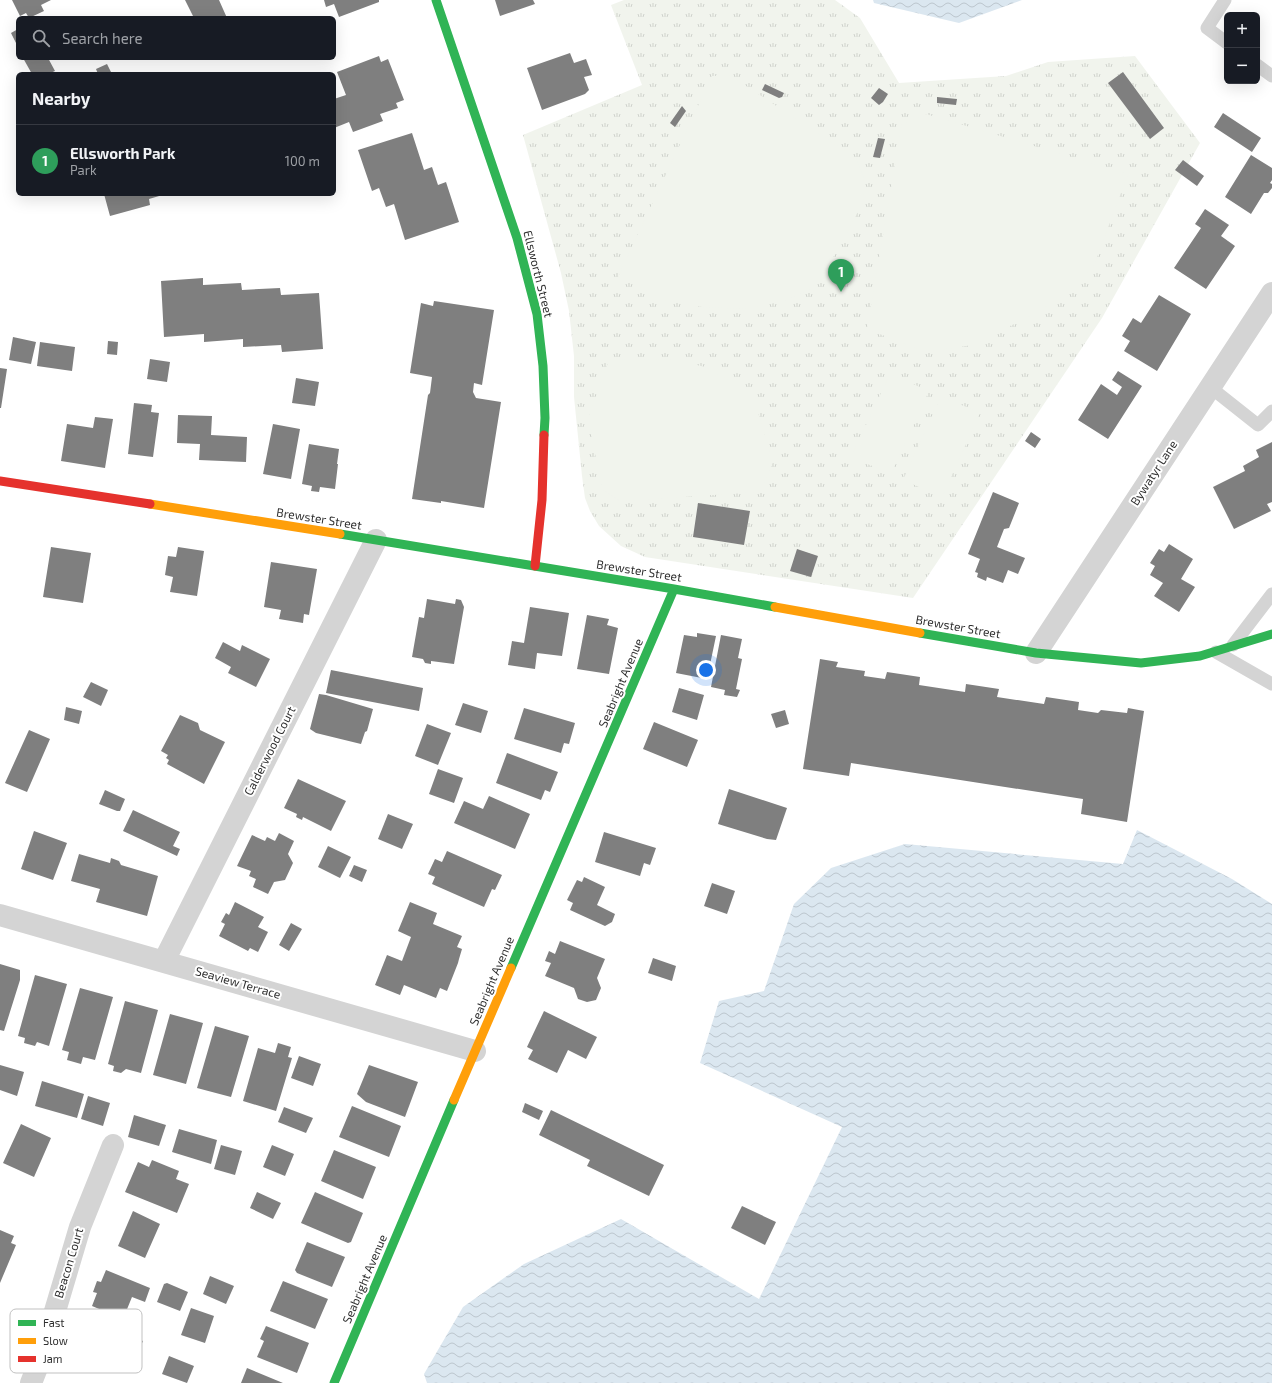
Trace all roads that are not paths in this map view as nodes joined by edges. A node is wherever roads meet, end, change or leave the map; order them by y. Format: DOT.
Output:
graph roads {
  1 [pos="436,0"];
  2 [pos="1225,0"];
  3 [pos="1224,41"];
  4 [pos="1260,67"];
  5 [pos="1272,76"];
  6 [pos="1272,293"];
  7 [pos="1210,387"];
  8 [pos="1272,411"];
  9 [pos="0,481"];
  10 [pos="376,540"];
  11 [pos="535,566"];
  12 [pos="674,589"];
  13 [pos="1272,594"];
  14 [pos="1272,634"];
  15 [pos="1232,646"];
  16 [pos="1216,652"];
  17 [pos="1036,653"];
  18 [pos="1272,684"];
  19 [pos="0,915"];
  20 [pos="164,961"];
  21 [pos="475,1051"];
  22 [pos="113,1145"];
  23 [pos="56,1309"];
  24 [pos="35,1373"];
  25 [pos="31,1383"];
  26 [pos="334,1383"];
  1 -- 11 [label="street, Ellsworth Street"];
  2 -- 3 [label="lane"];
  4 -- 5 [label="lane"];
  6 -- 7 [label="street, Bywatyr Lane"];
  7 -- 8 [label="lane"];
  7 -- 17 [label="street, Bywatyr Lane"];
  9 -- 10 [label="street, Brewster Street"];
  10 -- 11 [label="street, Brewster Street"];
  10 -- 20 [label="street, Calderwood Court"];
  11 -- 12 [label="street, Brewster Street"];
  12 -- 17 [label="street, Brewster Street"];
  12 -- 21 [label="street, Seabright Avenue"];
  13 -- 15 [label="lane"];
  14 -- 15 [label="street, Brewster Street"];
  15 -- 16 [label="street, Brewster Street"];
  16 -- 17 [label="street, Brewster Street"];
  16 -- 18 [label="lane"];
  19 -- 20 [label="street, Seaview Terrace"];
  20 -- 21 [label="street, Seaview Terrace"];
  21 -- 26 [label="street, Seabright Avenue"];
  22 -- 23 [label="street, Beacon Court"];
  24 -- 25 [label="street, Beacon Court"];
}
